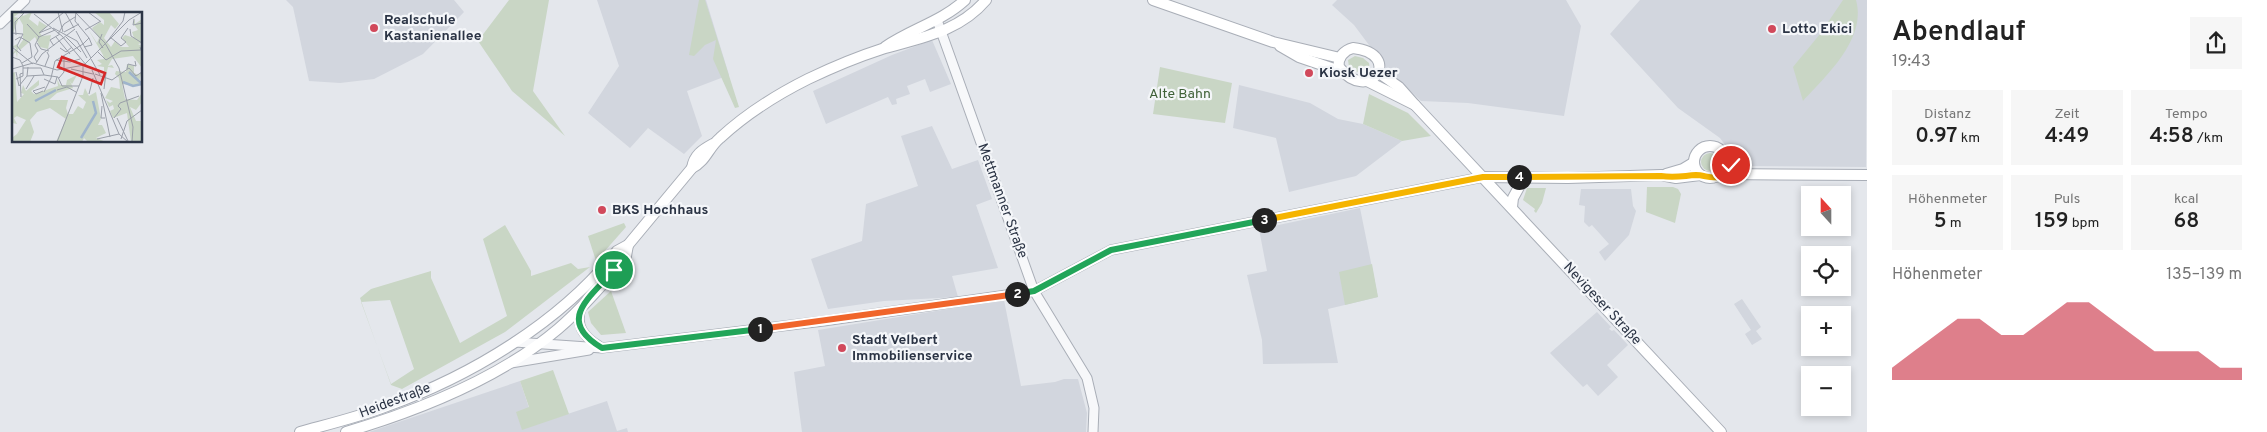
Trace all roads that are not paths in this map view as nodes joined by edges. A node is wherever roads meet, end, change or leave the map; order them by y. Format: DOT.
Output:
graph roads {
  1 [pos="25,0"];
  2 [pos="965,0"];
  3 [pos="986,0"];
  4 [pos="1154,0"];
  5 [pos="12,12"];
  6 [pos="12,12"];
  7 [pos="937,20"];
  8 [pos="0,24"];
  9 [pos="942,31"];
  10 [pos="1273,42"];
  11 [pos="883,49"];
  12 [pos="1340,58"];
  13 [pos="1343,72"];
  14 [pos="1379,73"];
  15 [pos="1367,81"];
  16 [pos="1415,105"];
  17 [pos="1693,162"];
  18 [pos="1726,162"];
  19 [pos="1721,174"];
  20 [pos="1700,175"];
  21 [pos="1867,175"];
  22 [pos="1661,176"];
  23 [pos="1758,176"];
  24 [pos="1483,177"];
  25 [pos="1524,178"];
  26 [pos="1512,207"];
  27 [pos="628,245"];
  28 [pos="1034,291"];
  29 [pos="581,308"];
  30 [pos="515,342"];
  31 [pos="540,343"];
  32 [pos="602,348"];
  33 [pos="508,363"];
  34 [pos="300,432"];
  35 [pos="346,432"];
  36 [pos="1093,432"];
  37 [pos="1721,432"];
  1 -- 6 [label="street"];
  2 -- 7 [label="main road"];
  3 -- 9 [label="main road"];
  4 -- 10 [label="main road"];
  5 -- 8 [label="street"];
  7 -- 9 [label="street, Mettmanner Straße"];
  7 -- 11 [label="main road"];
  9 -- 11 [label="main road"];
  9 -- 28 [label="street, Mettmanner Straße"];
  10 -- 12 [label="main road"];
  10 -- 13 [label="main road"];
  11 -- 27 [label="main road"];
  12 -- 13 [label="main road"];
  12 -- 14 [label="main road"];
  13 -- 15 [label="main road"];
  14 -- 15 [label="main road"];
  14 -- 16 [label="main road, Nevigeser Straße"];
  15 -- 16 [label="main road"];
  16 -- 24 [label="main road, Nevigeser Straße"];
  17 -- 18 [label="main road"];
  17 -- 20 [label="main road"];
  17 -- 22 [label="main road"];
  18 -- 19 [label="main road"];
  18 -- 23 [label="main road"];
  19 -- 20 [label="main road"];
  19 -- 23 [label="main road"];
  20 -- 22 [label="main road"];
  21 -- 23 [label="main road"];
  22 -- 25 [label="main road"];
  24 -- 25 [label="main road"];
  24 -- 26 [label="main road, Nevigeser Straße"];
  24 -- 28 [label="street"];
  25 -- 26 [label="main road"];
  26 -- 37 [label="main road, Nevigeser Straße"];
  27 -- 29 [label="main road, Heidestraße"];
  27 -- 30 [label="main road, Heidestraße"];
  28 -- 32 [label="street"];
  28 -- 36 [label="street, Mettmanner Straße"];
  29 -- 31 [label="main road, Heidestraße"];
  29 -- 32 [label="street"];
  30 -- 31 [label="street"];
  30 -- 34 [label="main road, Heidestraße"];
  31 -- 32 [label="street"];
  31 -- 33 [label="main road, Heidestraße"];
  32 -- 33 [label="street"];
  33 -- 35 [label="main road, Heidestraße"];
}
